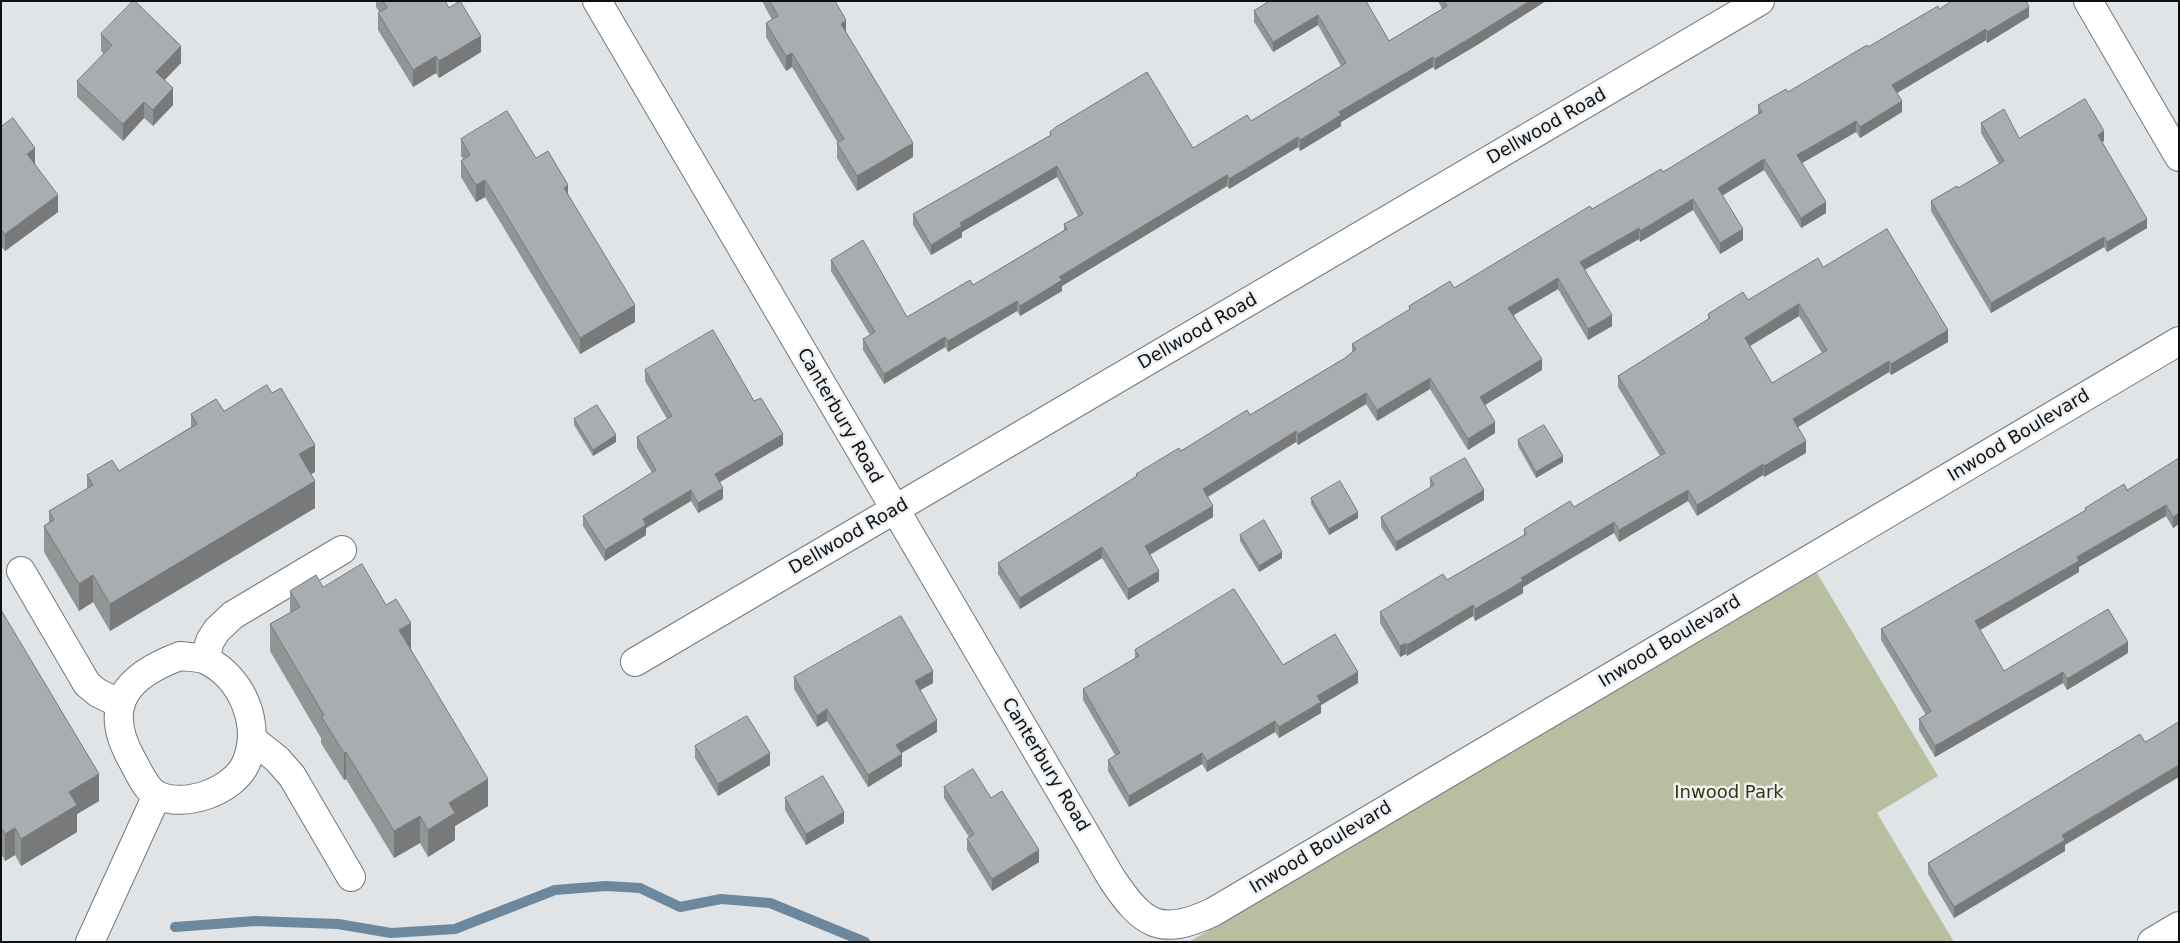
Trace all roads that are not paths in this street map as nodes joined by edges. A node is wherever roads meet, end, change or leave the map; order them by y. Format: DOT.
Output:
graph roads {
  1 [pos="597,1"];
  2 [pos="1760,1"];
  3 [pos="2088,1"];
  4 [pos="2179,157"];
  5 [pos="2179,341"];
  6 [pos="894,511"];
  7 [pos="342,550"];
  8 [pos="21,570"];
  9 [pos="205,659"];
  10 [pos="635,662"];
  11 [pos="121,704"];
  12 [pos="253,740"];
  13 [pos="158,795"];
  14 [pos="350,877"];
  15 [pos="1156,923"];
  16 [pos="2179,926"];
  17 [pos="90,942"];
  18 [pos="2152,942"];
  1 -- 6 [label="street, Canterbury Road"];
  2 -- 6 [label="street, Dellwood Road"];
  3 -- 4 [label="street"];
  5 -- 15 [label="street, Inwood Boulevard"];
  6 -- 10 [label="street, Dellwood Road"];
  6 -- 15 [label="street, Canterbury Road"];
  7 -- 9 [label="street"];
  8 -- 11 [label="street"];
  9 -- 11 [label="street"];
  9 -- 12 [label="street"];
  11 -- 13 [label="street"];
  12 -- 13 [label="street"];
  12 -- 14 [label="street"];
  13 -- 17 [label="street"];
  16 -- 18 [label="street"];
}
